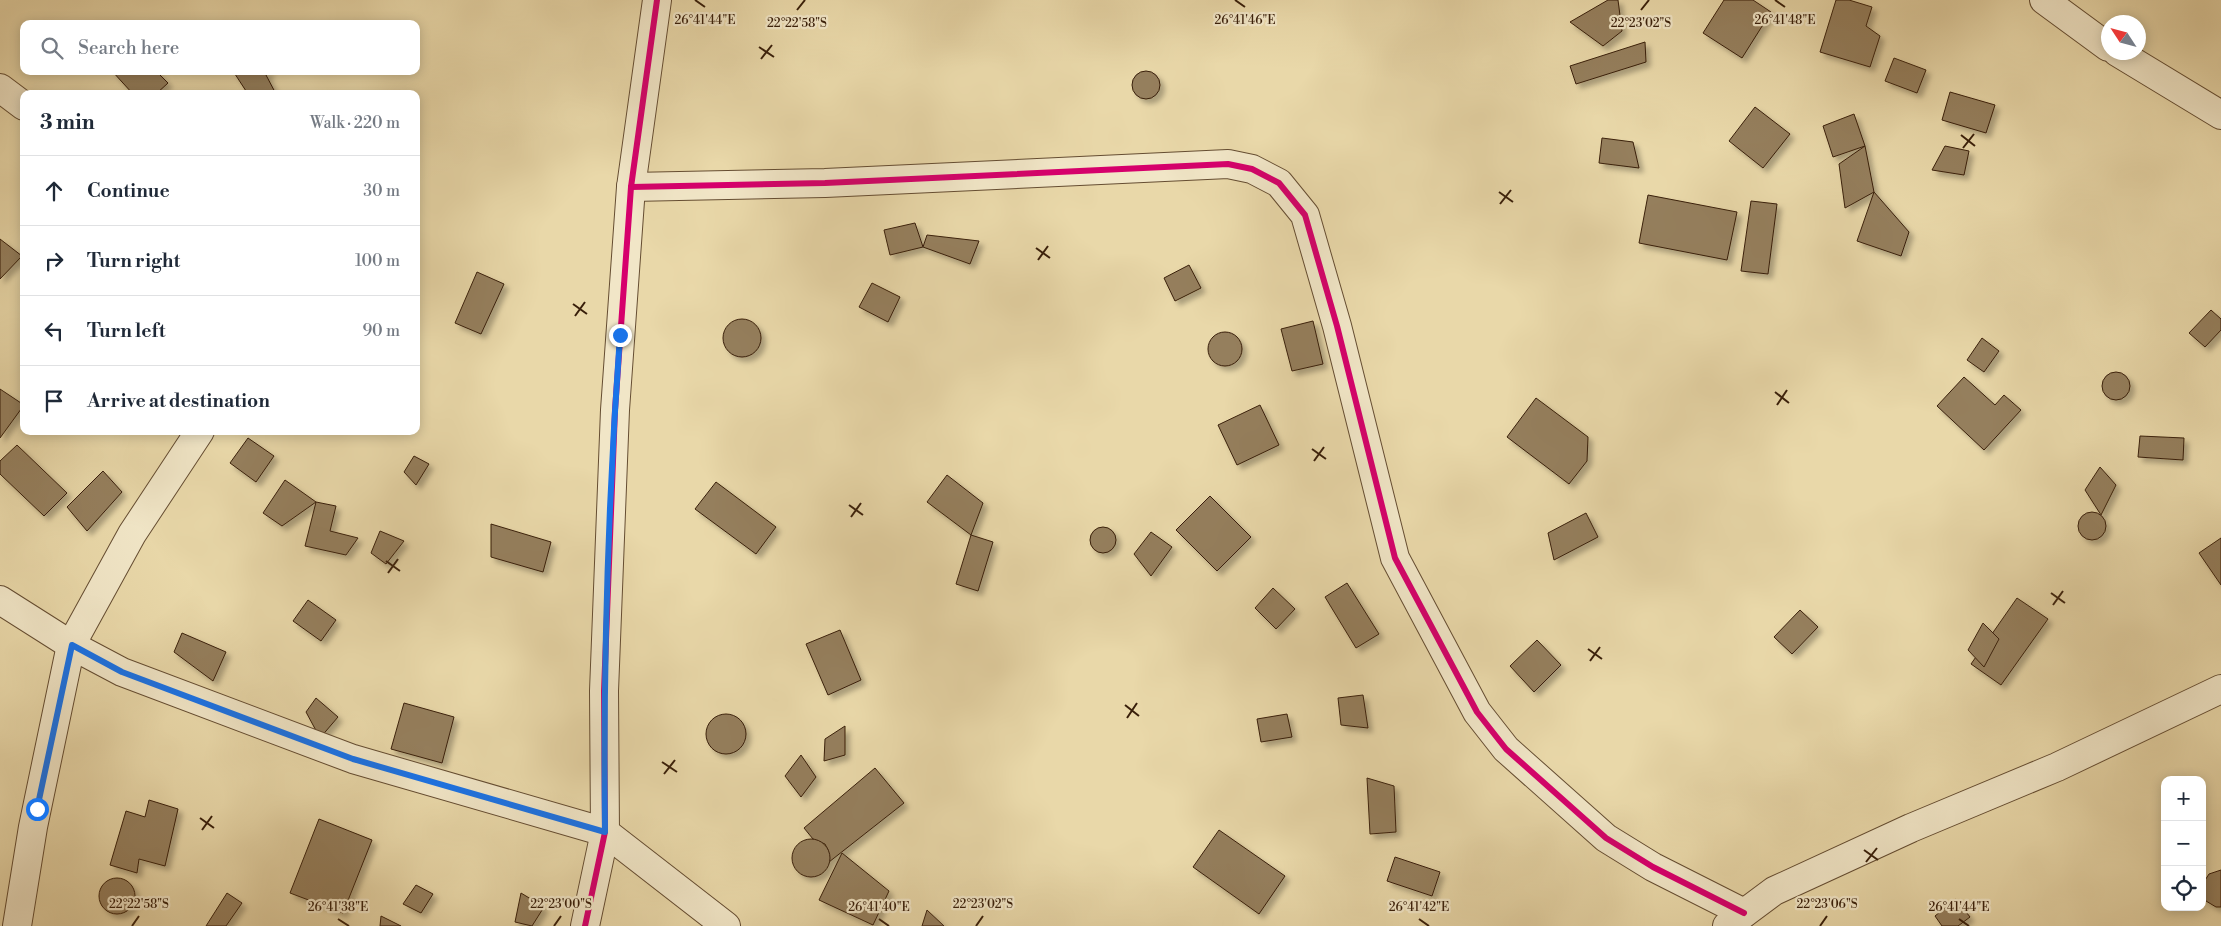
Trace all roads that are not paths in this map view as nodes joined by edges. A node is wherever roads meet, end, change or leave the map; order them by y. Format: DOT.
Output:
graph roads {
  1 [pos="657,0"];
  2 [pos="2044,0"];
  3 [pos="2101,42"];
  4 [pos="2130,60"];
  5 [pos="0,88"];
  6 [pos="20,103"];
  7 [pos="2221,115"];
  8 [pos="631,187"];
  9 [pos="197,435"];
  10 [pos="0,600"];
  11 [pos="72,645"];
  12 [pos="2221,688"];
  13 [pos="605,832"];
  14 [pos="1736,919"];
  15 [pos="18,926"];
  16 [pos="585,926"];
  17 [pos="726,926"];
  1 -- 8 [label="street"];
  2 -- 3 [label="street"];
  4 -- 7 [label="street"];
  5 -- 6 [label="street"];
  8 -- 13 [label="street"];
  8 -- 14 [label="street"];
  9 -- 11 [label="street"];
  10 -- 11 [label="street"];
  11 -- 13 [label="street"];
  11 -- 15 [label="street"];
  12 -- 14 [label="street"];
  13 -- 16 [label="street"];
  13 -- 17 [label="street"];
}
